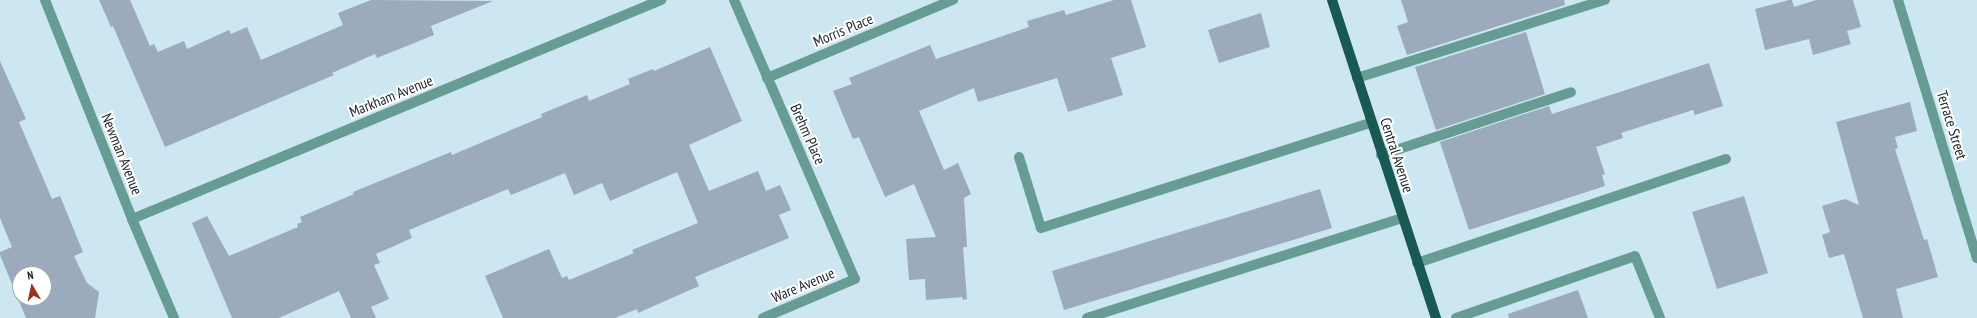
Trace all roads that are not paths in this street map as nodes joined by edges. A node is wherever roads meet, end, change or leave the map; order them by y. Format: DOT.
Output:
graph roads {
  1 [pos="45,0"];
  2 [pos="661,0"];
  3 [pos="734,0"];
  4 [pos="953,0"];
  5 [pos="1332,0"];
  6 [pos="1605,0"];
  7 [pos="1898,0"];
  8 [pos="767,78"];
  9 [pos="1357,78"];
  10 [pos="1571,92"];
  11 [pos="1371,123"];
  12 [pos="1381,154"];
  13 [pos="1019,157"];
  14 [pos="1726,159"];
  15 [pos="1402,218"];
  16 [pos="132,219"];
  17 [pos="1977,258"];
  18 [pos="1417,263"];
  19 [pos="855,279"];
  20 [pos="174,318"];
  21 [pos="762,318"];
  22 [pos="1087,318"];
  23 [pos="1436,318"];
  24 [pos="1456,318"];
  25 [pos="1660,318"];
  1 -- 16 [label="street, Newman Avenue"];
  2 -- 16 [label="street, Markham Avenue"];
  3 -- 8 [label="street, Brehm Place"];
  4 -- 8 [label="street, Morris Place"];
  5 -- 9 [label="main road, Central Avenue"];
  6 -- 9 [label="street"];
  7 -- 17 [label="street, Terrace Street"];
  8 -- 19 [label="street, Brehm Place"];
  9 -- 11 [label="main road, Central Avenue"];
  10 -- 12 [label="street"];
  11 -- 12 [label="main road, Central Avenue"];
  11 -- 13 [label="street"];
  12 -- 15 [label="main road, Central Avenue"];
  14 -- 18 [label="street"];
  15 -- 18 [label="main road, Central Avenue"];
  15 -- 22 [label="street"];
  16 -- 20 [label="street, Newman Avenue"];
  18 -- 23 [label="main road, Central Avenue"];
  19 -- 21 [label="street, Ware Avenue"];
  24 -- 25 [label="street"];
}
